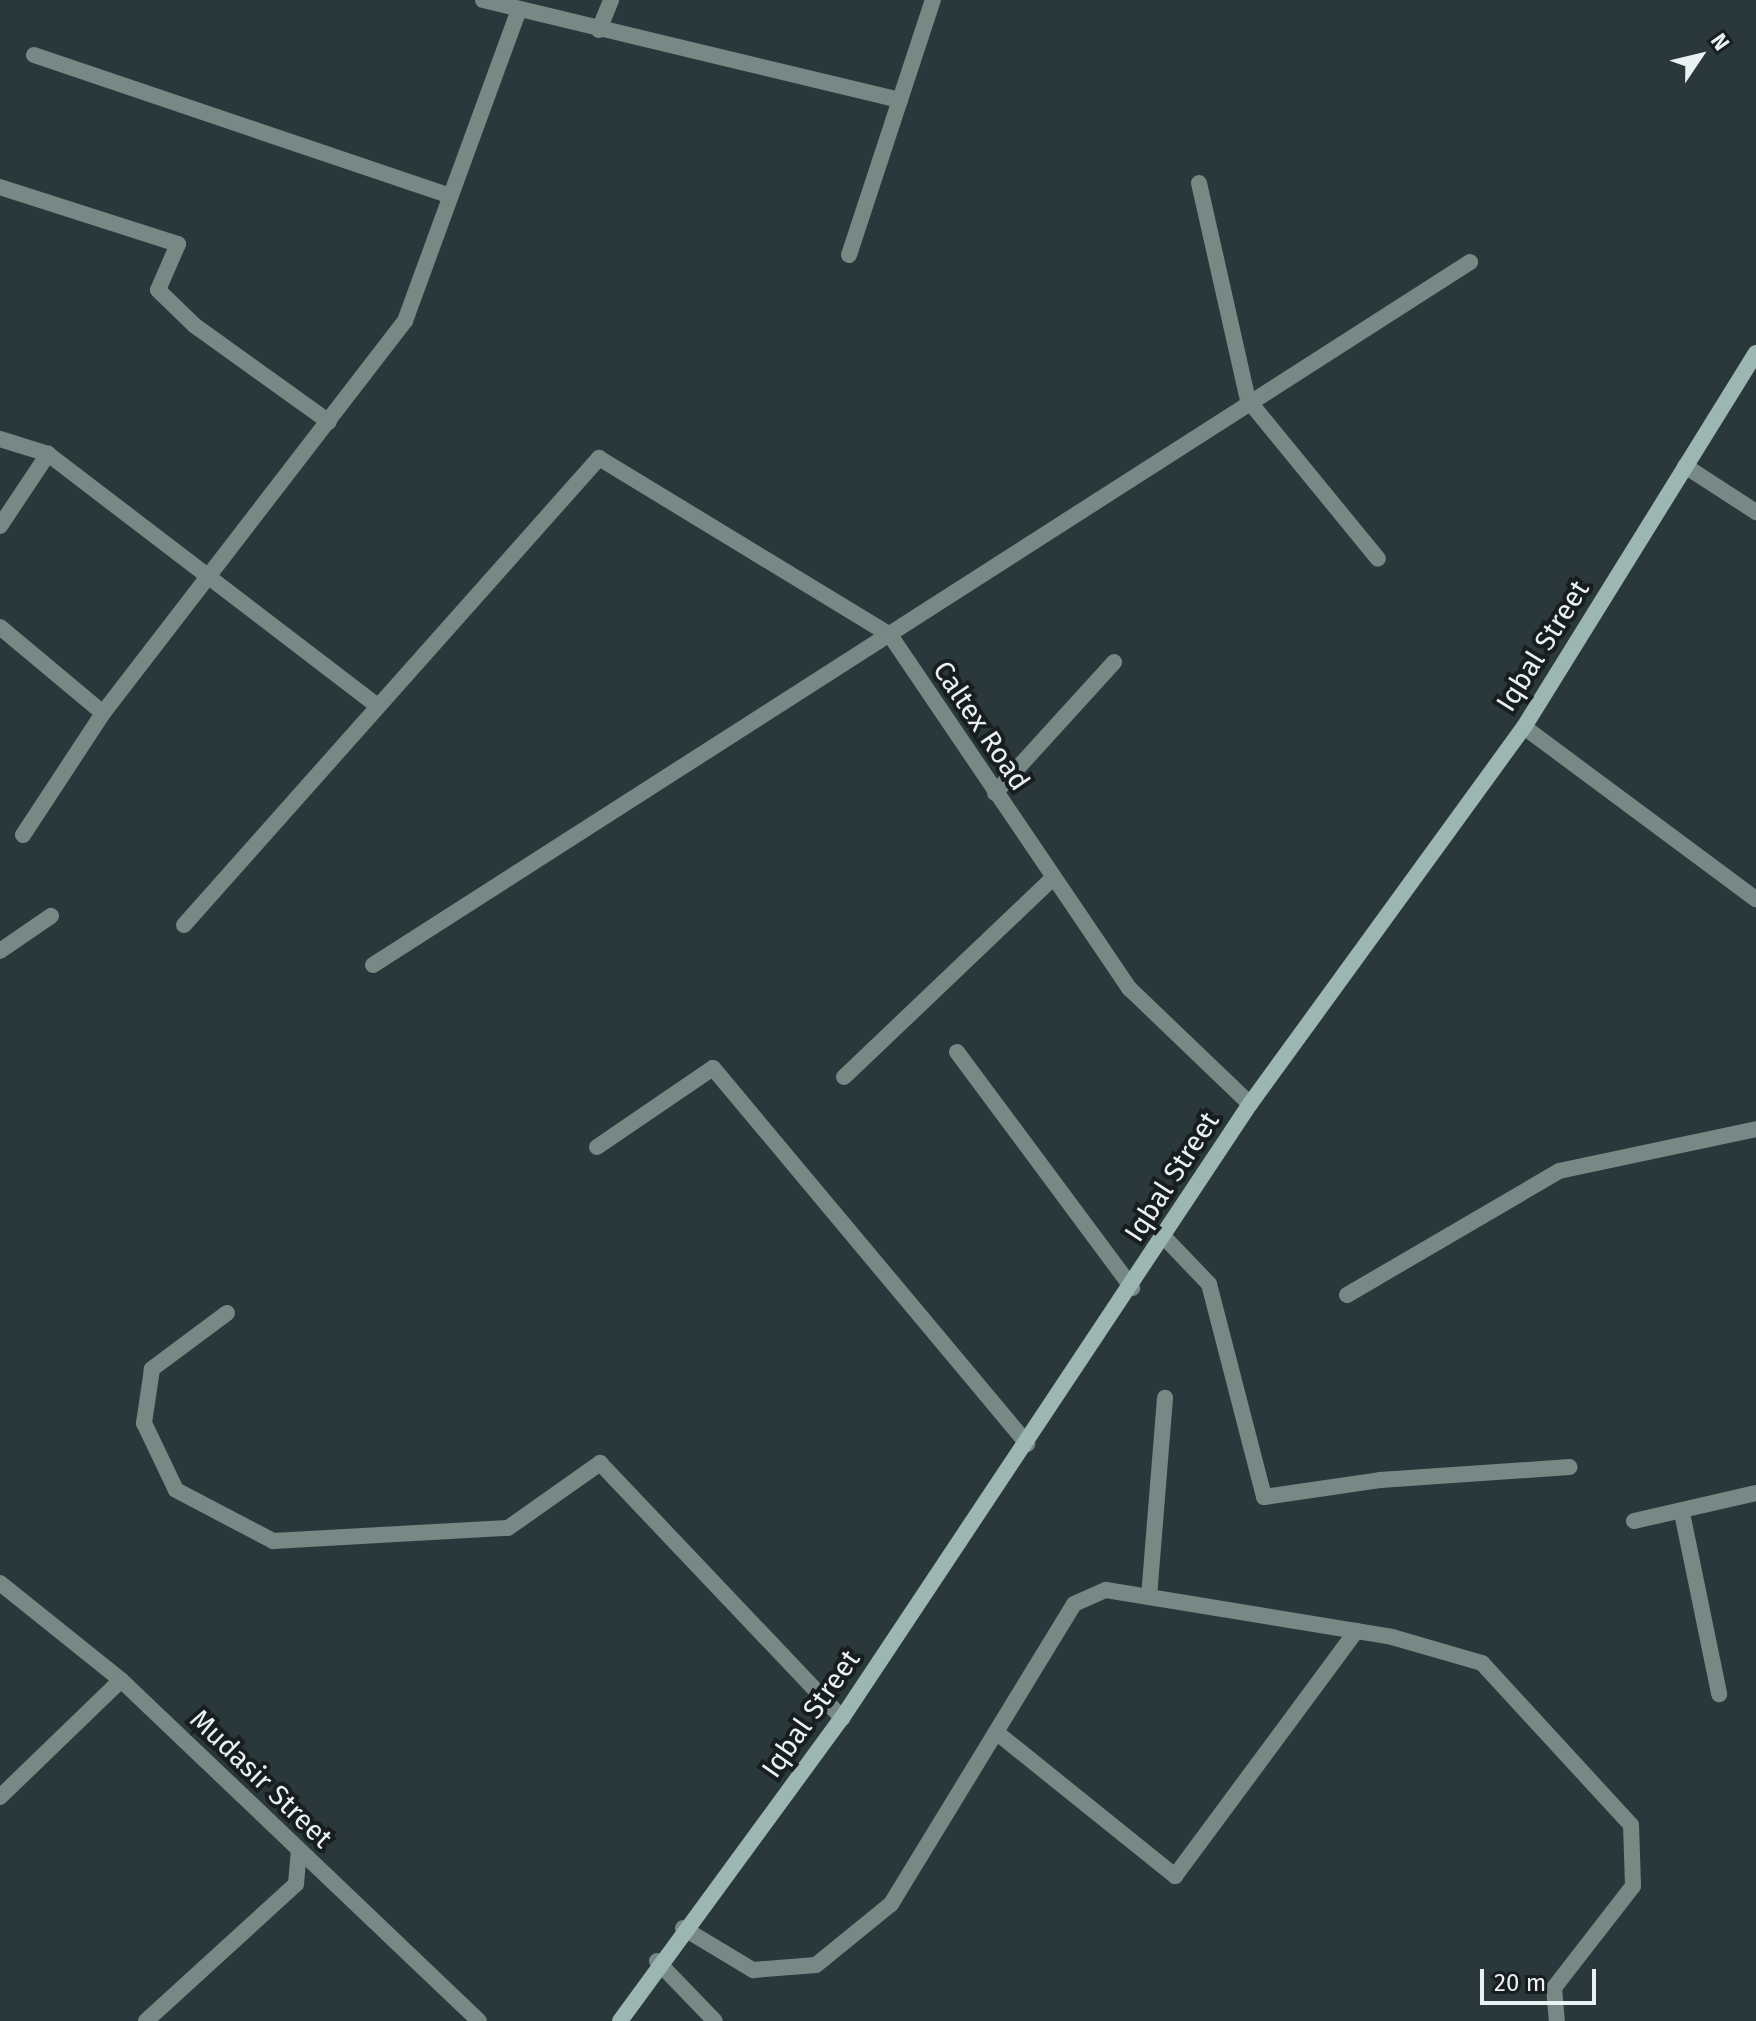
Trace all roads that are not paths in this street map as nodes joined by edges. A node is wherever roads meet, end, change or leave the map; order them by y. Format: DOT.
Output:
graph roads {
  1 [pos="483,0"];
  2 [pos="611,0"];
  3 [pos="933,0"];
  4 [pos="519,10"];
  5 [pos="599,30"];
  6 [pos="34,55"];
  7 [pos="900,100"];
  8 [pos="1199,183"];
  9 [pos="0,187"];
  10 [pos="447,195"];
  11 [pos="849,255"];
  12 [pos="1470,262"];
  13 [pos="1756,353"];
  14 [pos="1248,400"];
  15 [pos="329,422"];
  16 [pos="0,439"];
  17 [pos="48,454"];
  18 [pos="1685,466"];
  19 [pos="1756,512"];
  20 [pos="0,526"];
  21 [pos="1378,559"];
  22 [pos="204,580"];
  23 [pos="0,627"];
  24 [pos="890,635"];
  25 [pos="1114,662"];
  26 [pos="376,705"];
  27 [pos="103,713"];
  28 [pos="1524,727"];
  29 [pos="995,793"];
  30 [pos="23,835"];
  31 [pos="1052,879"];
  32 [pos="1756,899"];
  33 [pos="51,916"];
  34 [pos="184,925"];
  35 [pos="0,951"];
  36 [pos="373,965"];
  37 [pos="957,1052"];
  38 [pos="844,1077"];
  39 [pos="1250,1104"];
  40 [pos="1756,1129"];
  41 [pos="597,1147"];
  42 [pos="1164,1237"];
  43 [pos="1132,1288"];
  44 [pos="1347,1295"];
  45 [pos="227,1313"];
  46 [pos="1165,1398"];
  47 [pos="1027,1444"];
  48 [pos="1570,1467"];
  49 [pos="1756,1493"];
  50 [pos="1682,1513"];
  51 [pos="1634,1521"];
  52 [pos="0,1583"];
  53 [pos="1149,1597"];
  54 [pos="1356,1631"];
  55 [pos="121,1680"];
  56 [pos="1719,1694"];
  57 [pos="842,1718"];
  58 [pos="996,1732"];
  59 [pos="0,1797"];
  60 [pos="299,1851"];
  61 [pos="683,1928"];
  62 [pos="657,1961"];
  63 [pos="146,2021"];
  64 [pos="479,2021"];
  65 [pos="620,2021"];
  66 [pos="715,2021"];
  67 [pos="1557,2021"];
  1 -- 4 [label="street"];
  2 -- 5 [label="street"];
  3 -- 7 [label="street"];
  4 -- 5 [label="street"];
  4 -- 10 [label="street"];
  5 -- 7 [label="street"];
  6 -- 10 [label="street"];
  7 -- 11 [label="street"];
  8 -- 14 [label="street"];
  9 -- 15 [label="street"];
  10 -- 15 [label="street"];
  12 -- 14 [label="street"];
  13 -- 18 [label="street, Iqbal Street"];
  14 -- 21 [label="street"];
  14 -- 24 [label="street"];
  15 -- 22 [label="street"];
  16 -- 17 [label="street"];
  17 -- 20 [label="street"];
  17 -- 22 [label="street"];
  18 -- 19 [label="street"];
  18 -- 28 [label="street, Iqbal Street"];
  22 -- 26 [label="street"];
  22 -- 27 [label="street"];
  23 -- 27 [label="street"];
  24 -- 26 [label="street, Caltex Road"];
  24 -- 29 [label="street, Caltex Road"];
  24 -- 36 [label="street"];
  25 -- 29 [label="street"];
  26 -- 34 [label="street"];
  27 -- 30 [label="street"];
  28 -- 32 [label="street"];
  28 -- 39 [label="street, Iqbal Street"];
  29 -- 31 [label="street, Caltex Road"];
  31 -- 38 [label="street"];
  31 -- 39 [label="street, Caltex Road"];
  33 -- 35 [label="street"];
  37 -- 43 [label="street"];
  39 -- 42 [label="street, Iqbal Street"];
  40 -- 44 [label="street"];
  41 -- 47 [label="street"];
  42 -- 43 [label="street, Iqbal Street"];
  42 -- 48 [label="street"];
  43 -- 47 [label="street, Iqbal Street"];
  45 -- 57 [label="street"];
  46 -- 53 [label="street"];
  47 -- 57 [label="street, Iqbal Street"];
  49 -- 50 [label="street"];
  50 -- 51 [label="street"];
  50 -- 56 [label="street"];
  52 -- 55 [label="street, Mudasir Street"];
  53 -- 54 [label="street"];
  53 -- 58 [label="street"];
  54 -- 58 [label="street"];
  54 -- 67 [label="street"];
  55 -- 59 [label="street"];
  55 -- 60 [label="street, Mudasir Street"];
  57 -- 61 [label="street, Iqbal Street"];
  58 -- 61 [label="street"];
  60 -- 63 [label="street"];
  60 -- 64 [label="street, Mudasir Street"];
  61 -- 62 [label="street, Iqbal Street"];
  62 -- 65 [label="street, Iqbal Street"];
  62 -- 66 [label="street"];
}
